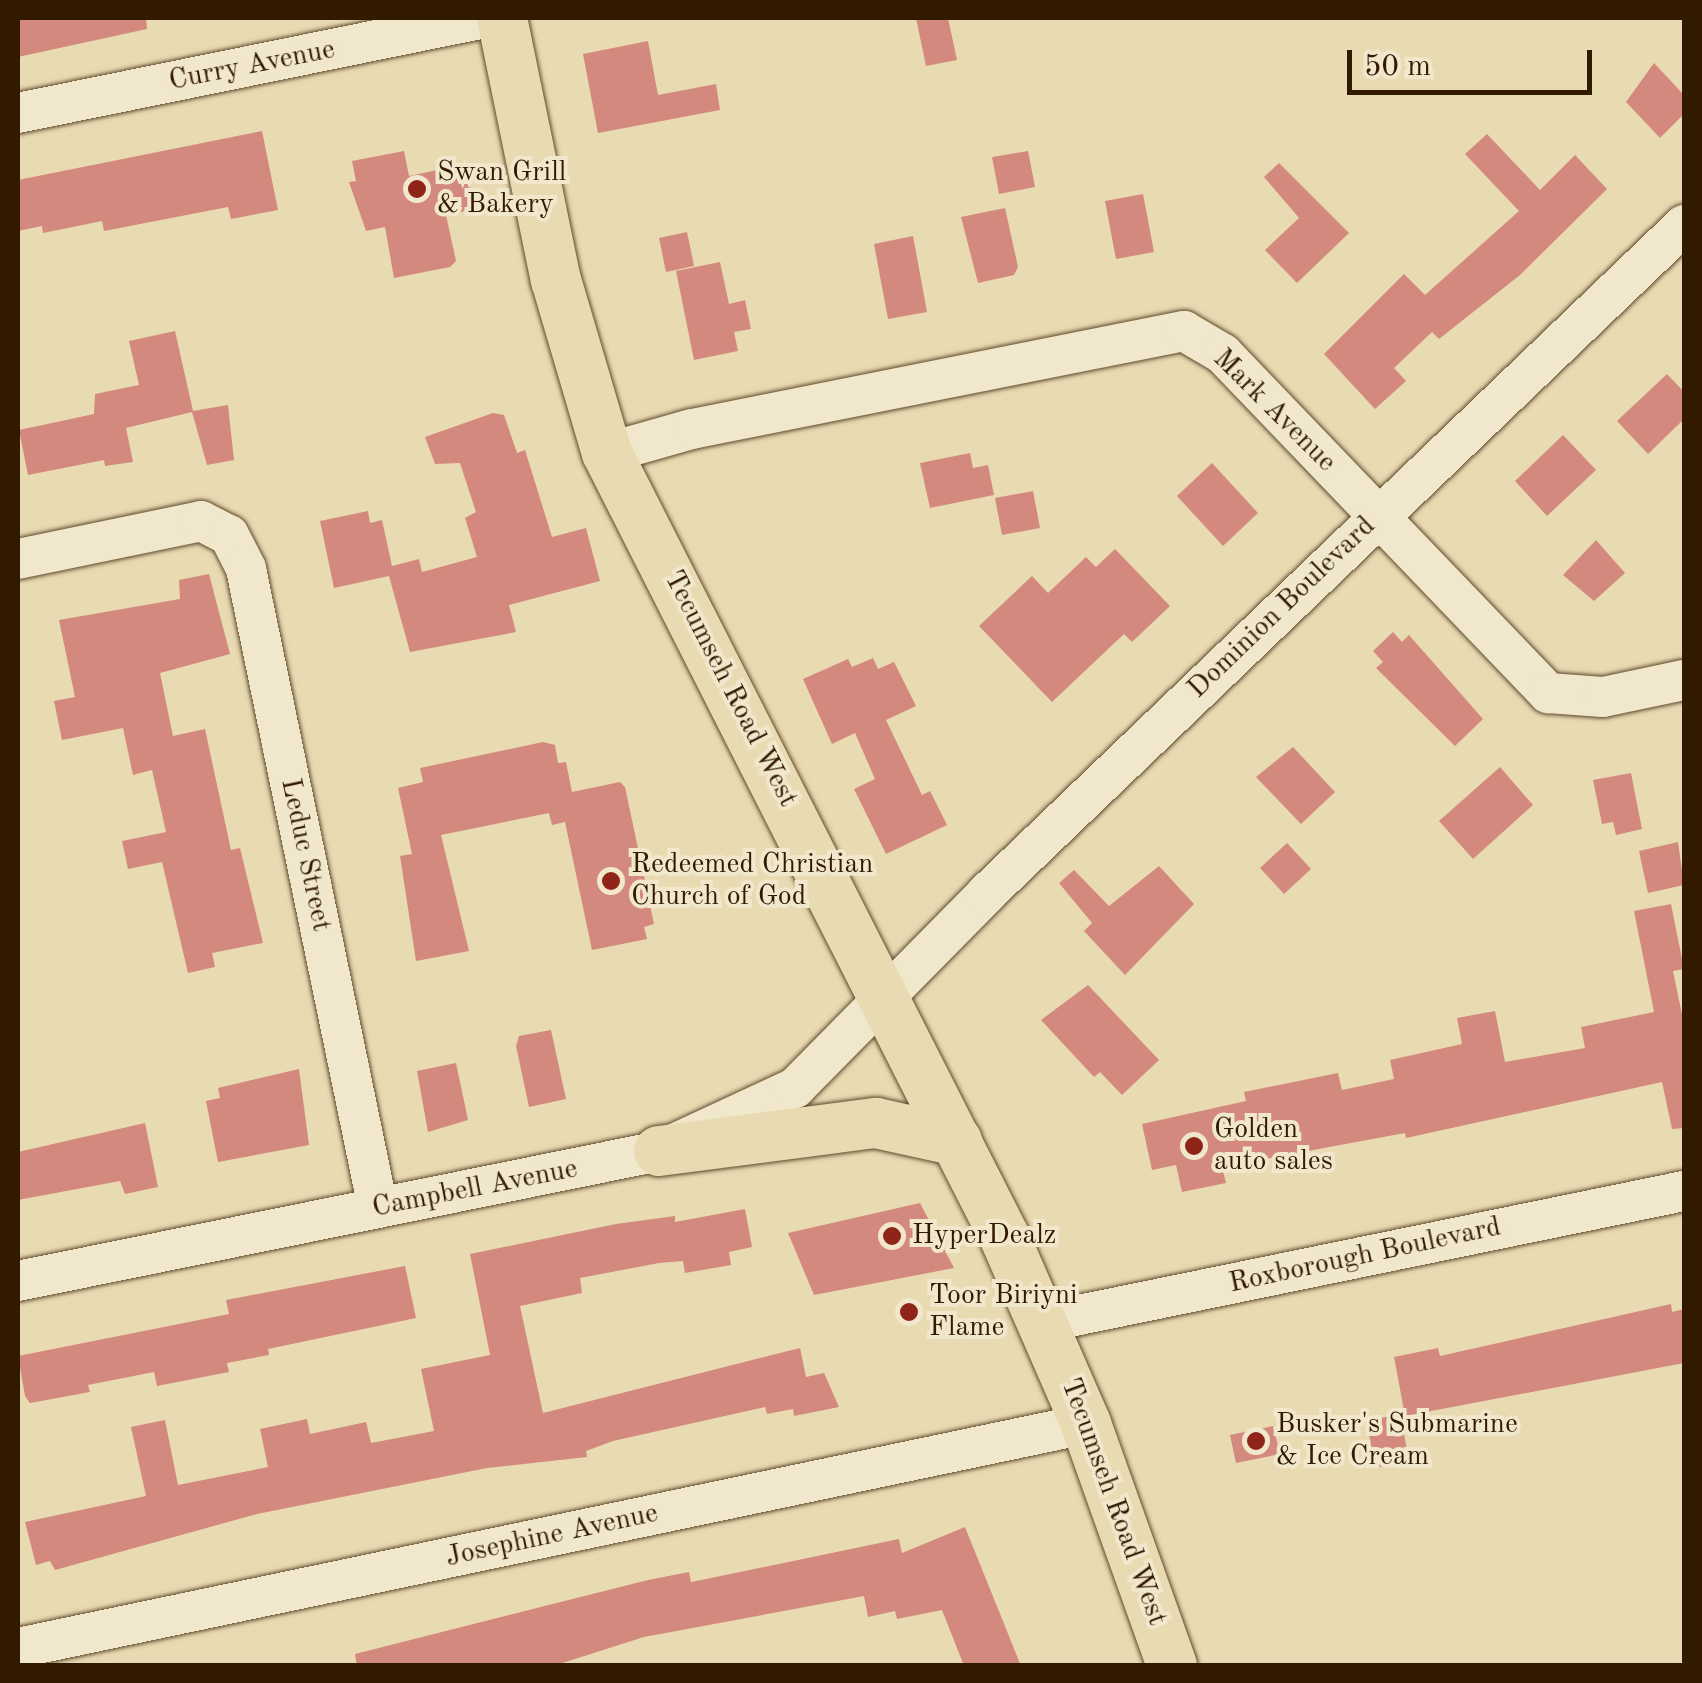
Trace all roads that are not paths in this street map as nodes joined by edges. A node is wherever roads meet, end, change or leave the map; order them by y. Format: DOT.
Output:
graph roads {
  1 [pos="485,18"];
  2 [pos="502,18"];
  3 [pos="18,113"];
  4 [pos="1684,225"];
  5 [pos="607,453"];
  6 [pos="1378,516"];
  7 [pos="18,558"];
  8 [pos="1684,680"];
  9 [pos="884,995"];
  10 [pos="957,1141"];
  11 [pos="659,1152"];
  12 [pos="1684,1190"];
  13 [pos="378,1208"];
  14 [pos="18,1281"];
  15 [pos="1045,1322"];
  16 [pos="1086,1424"];
  17 [pos="18,1648"];
  18 [pos="1172,1666"];
  1 -- 3 [label="street, Curry Avenue"];
  2 -- 5 [label="main road, Tecumseh Road West"];
  4 -- 6 [label="street, Dominion Boulevard"];
  5 -- 6 [label="street, Mark Avenue"];
  5 -- 9 [label="main road, Tecumseh Road West"];
  6 -- 8 [label="street, Mark Avenue"];
  6 -- 9 [label="street, Dominion Boulevard"];
  7 -- 13 [label="street, Leduc Street"];
  9 -- 10 [label="main road, Tecumseh Road West"];
  9 -- 11 [label="street, Campbell Avenue"];
  10 -- 11 [label="main road"];
  10 -- 15 [label="main road, Tecumseh Road West"];
  11 -- 13 [label="street, Campbell Avenue"];
  12 -- 15 [label="street, Roxborough Boulevard"];
  13 -- 14 [label="street, Campbell Avenue"];
  15 -- 16 [label="main road, Tecumseh Road West"];
  16 -- 17 [label="street, Josephine Avenue"];
  16 -- 18 [label="main road, Tecumseh Road West"];
}
